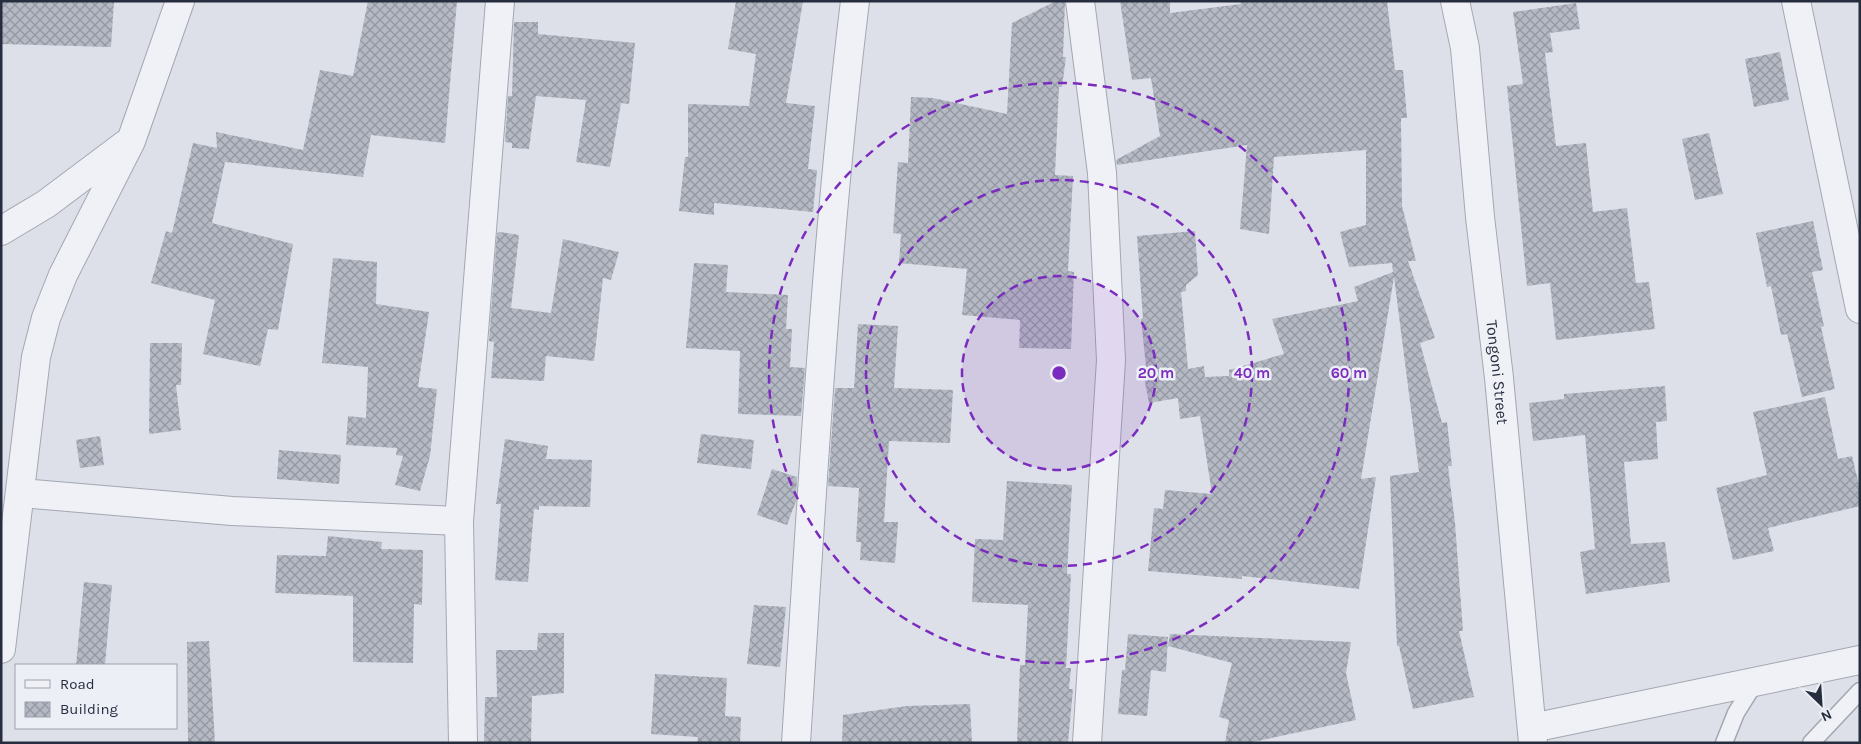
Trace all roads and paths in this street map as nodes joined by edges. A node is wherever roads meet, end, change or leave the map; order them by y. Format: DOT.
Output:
graph roads {
  1 [pos="180,1"];
  2 [pos="500,1"];
  3 [pos="855,1"];
  4 [pos="1080,1"];
  5 [pos="1455,1"];
  6 [pos="1796,1"];
  7 [pos="131,141"];
  8 [pos="1,231"];
  9 [pos="1860,309"];
  10 [pos="21,493"];
  11 [pos="459,520"];
  12 [pos="8,544"];
  13 [pos="1,649"];
  14 [pos="1860,660"];
  15 [pos="1757,680"];
  16 [pos="1860,691"];
  17 [pos="1532,735"];
  18 [pos="463,743"];
  19 [pos="796,743"];
  20 [pos="1087,743"];
  21 [pos="1724,743"];
  22 [pos="1811,743"];
  1 -- 7 [label="street"];
  2 -- 11 [label="street"];
  3 -- 19 [label="street"];
  4 -- 20 [label="street"];
  5 -- 17 [label="street, Tongoni Street"];
  6 -- 9 [label="street"];
  7 -- 8 [label="street"];
  7 -- 10 [label="street"];
  10 -- 11 [label="street"];
  10 -- 12 [label="street"];
  11 -- 18 [label="street"];
  12 -- 13 [label="street"];
  14 -- 15 [label="street"];
  15 -- 17 [label="street"];
  15 -- 21 [label="lane"];
  16 -- 22 [label="lane"];
}
